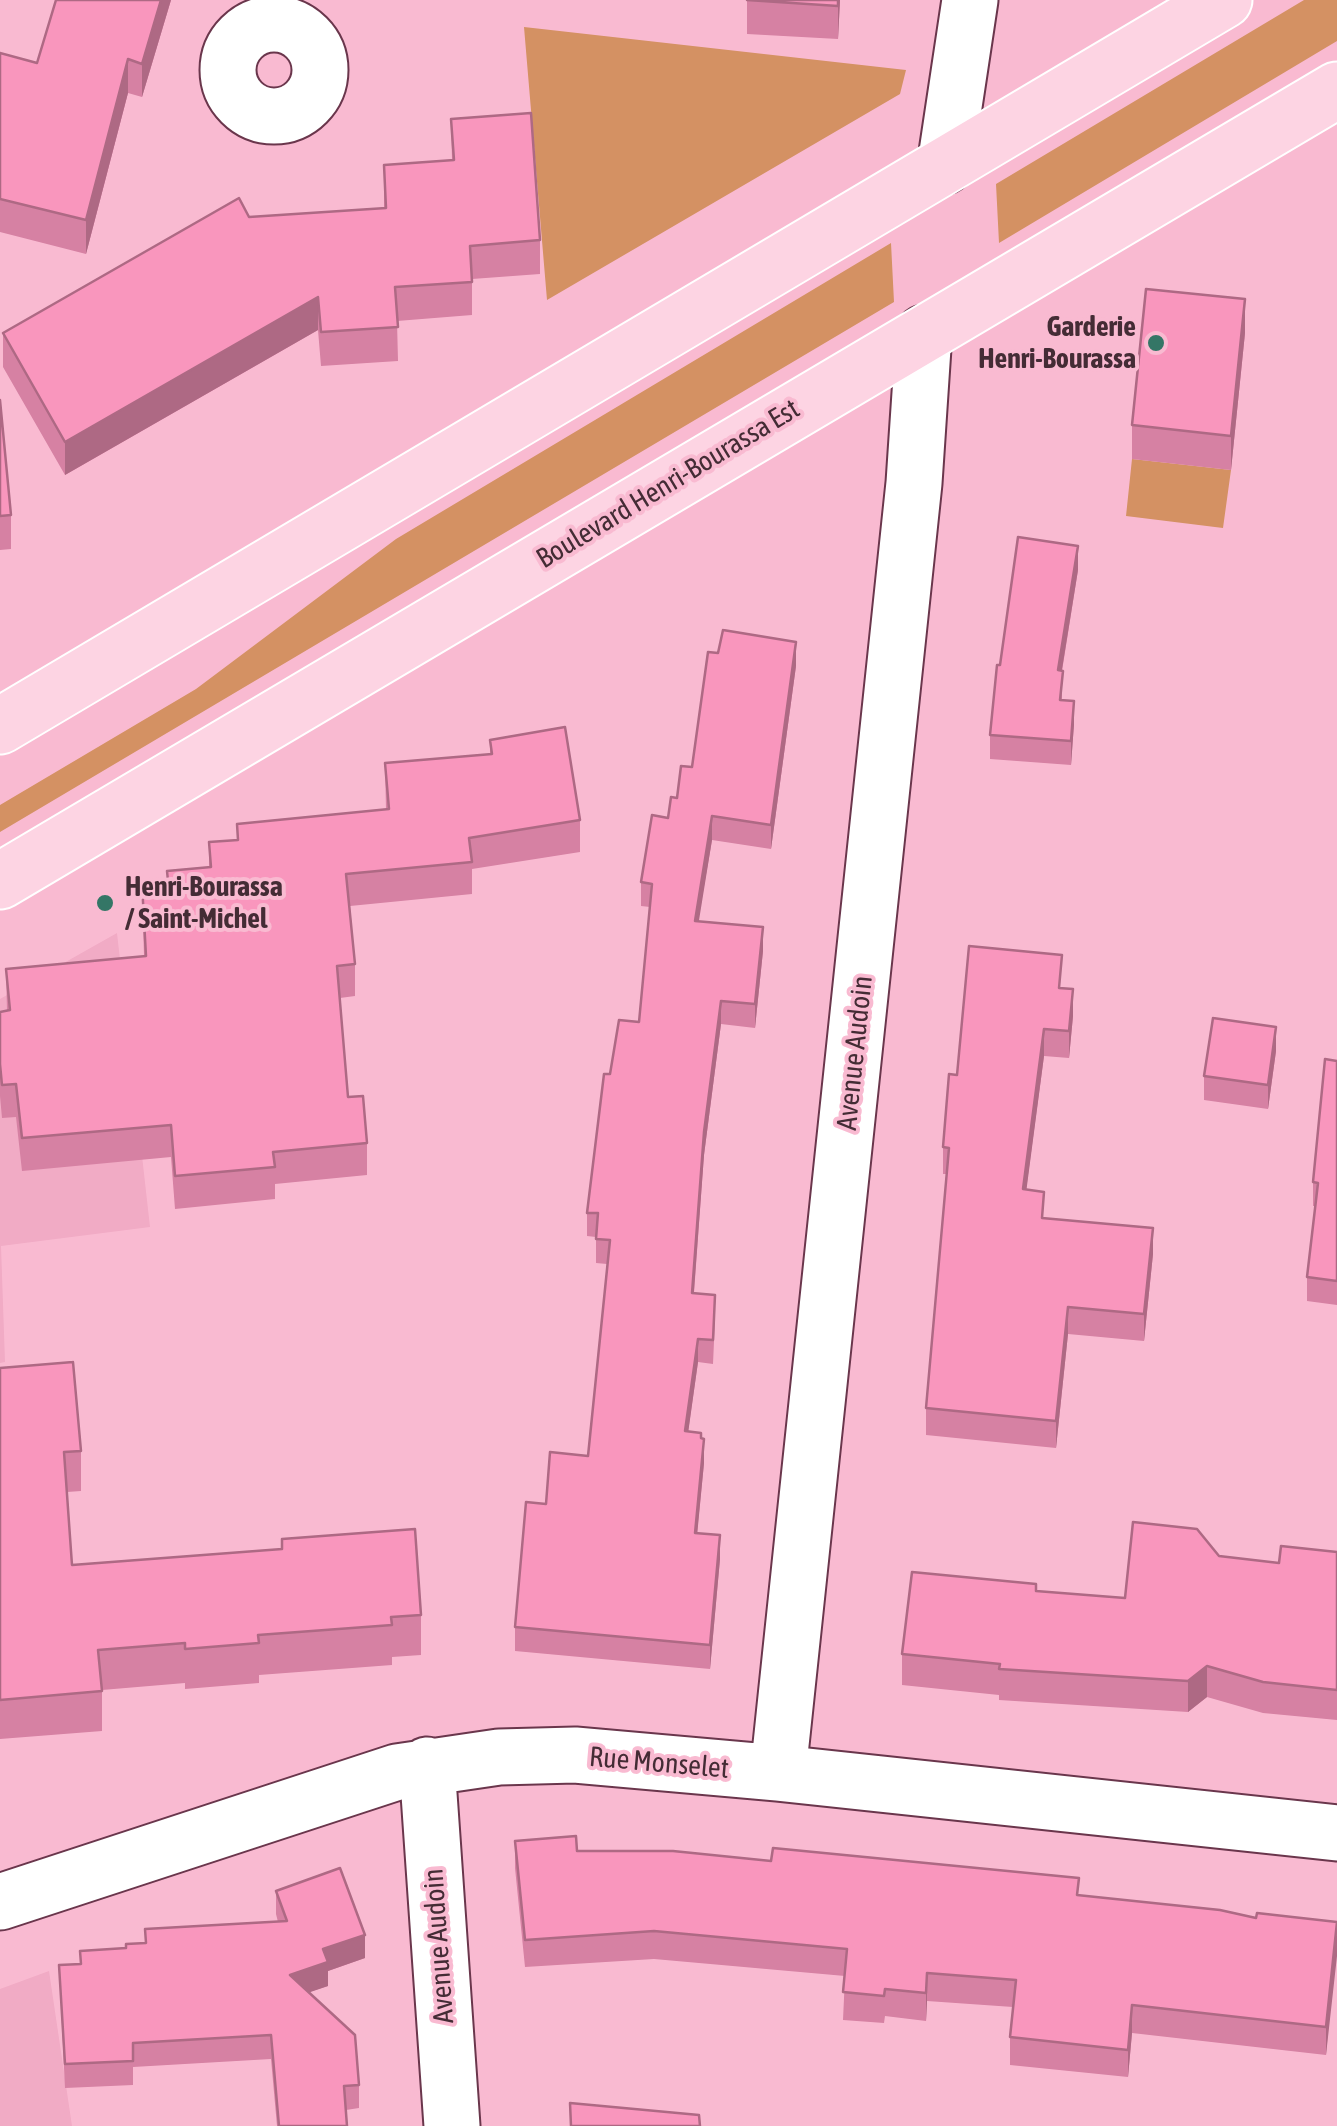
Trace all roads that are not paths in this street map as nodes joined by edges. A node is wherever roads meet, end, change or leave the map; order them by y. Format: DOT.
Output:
graph roads {
  1 [pos="970,0"];
  2 [pos="1224,0"];
  3 [pos="1337,90"];
  4 [pos="944,166"];
  5 [pos="924,333"];
  6 [pos="0,726"];
  7 [pos="0,881"];
  8 [pos="426,1765"];
  9 [pos="778,1773"];
  10 [pos="1337,1833"];
  11 [pos="0,1902"];
  12 [pos="452,2126"];
  1 -- 4 [label="street"];
  2 -- 4 [label="main road"];
  3 -- 5 [label="main road, Boulevard Henri-Bourassa Est"];
  4 -- 6 [label="main road"];
  5 -- 7 [label="main road, Boulevard Henri-Bourassa Est"];
  5 -- 9 [label="street, Avenue Audoin"];
  8 -- 9 [label="street, Rue Monselet"];
  8 -- 11 [label="street, Rue Monselet"];
  8 -- 12 [label="street, Avenue Audoin"];
  9 -- 10 [label="street, Rue Monselet"];
}
